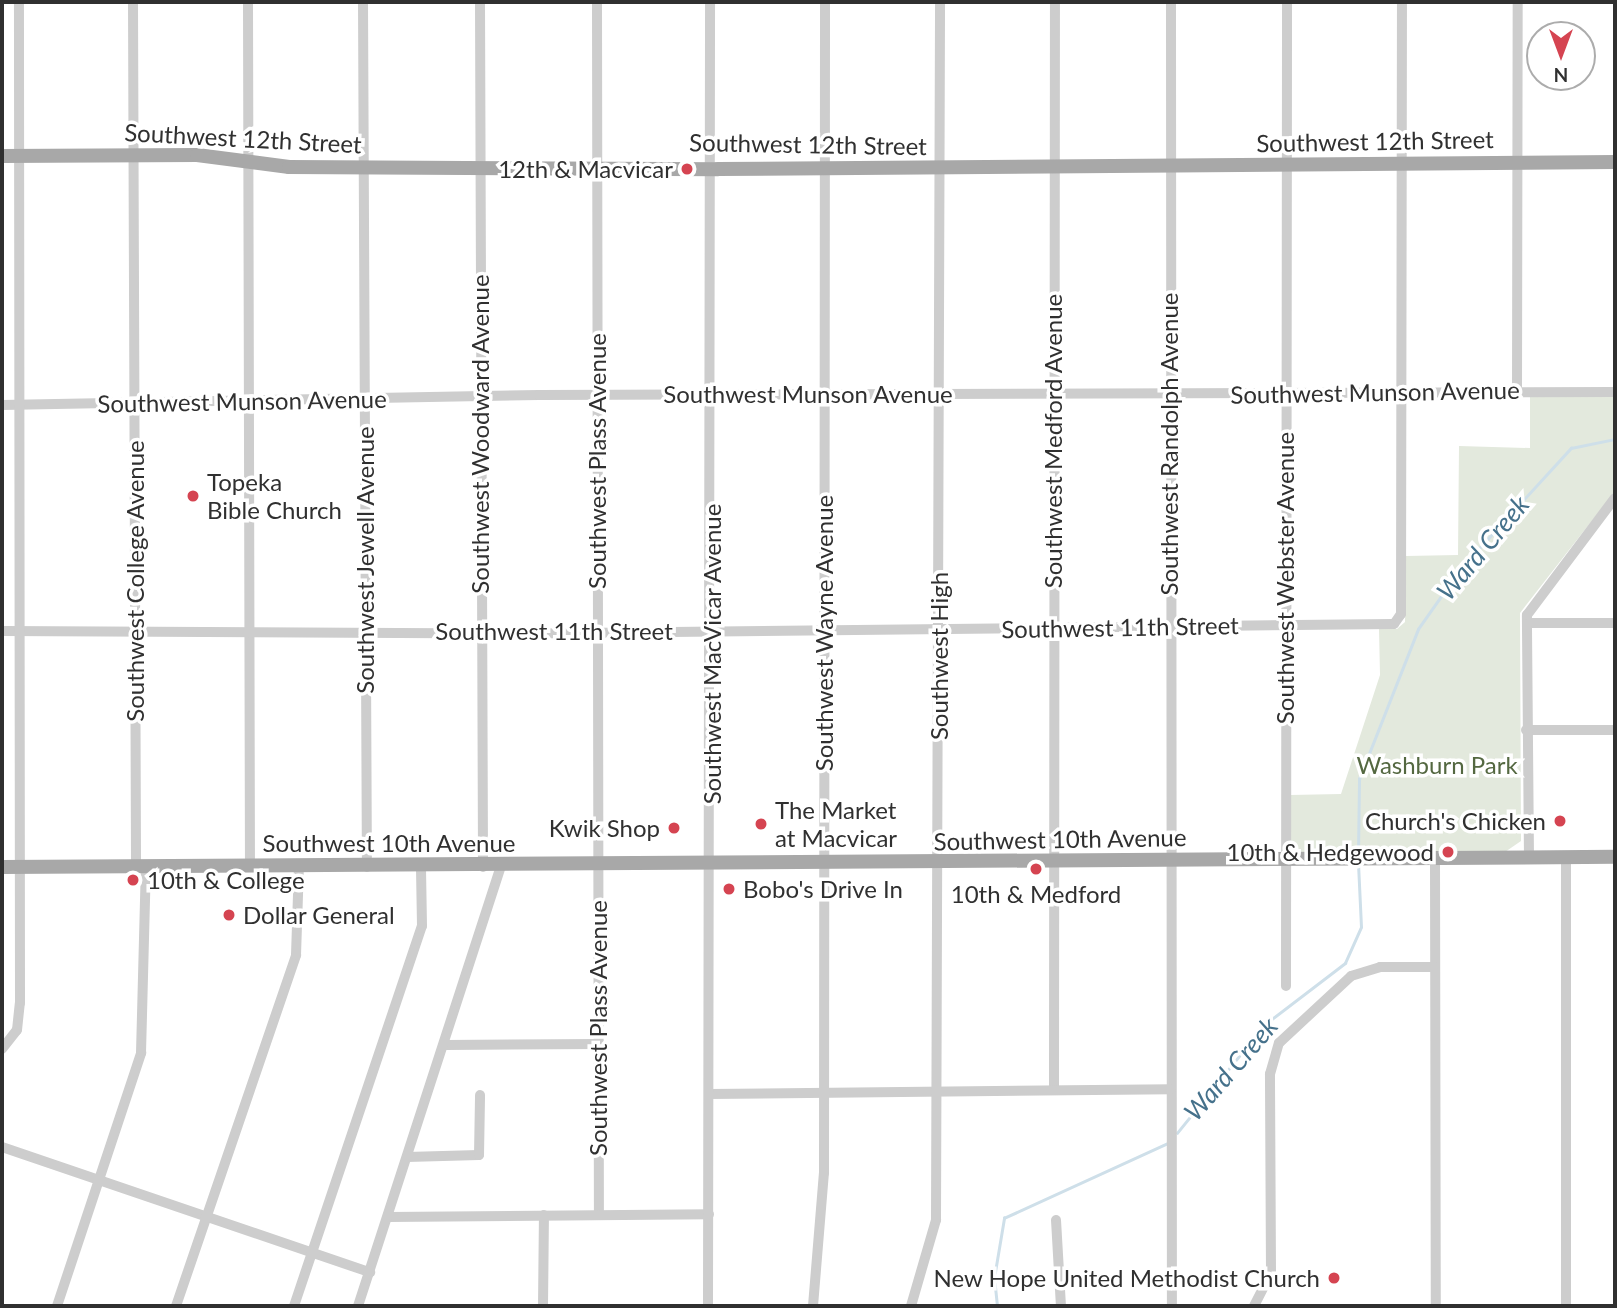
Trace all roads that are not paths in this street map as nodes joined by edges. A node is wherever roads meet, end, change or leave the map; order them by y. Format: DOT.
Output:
graph roads {
  1 [pos="19,2"];
  2 [pos="133,2"];
  3 [pos="248,2"];
  4 [pos="363,2"];
  5 [pos="480,2"];
  6 [pos="597,2"];
  7 [pos="710,2"];
  8 [pos="825,2"];
  9 [pos="940,2"];
  10 [pos="1055,2"];
  11 [pos="1171,2"];
  12 [pos="1286,2"];
  13 [pos="1402,2"];
  14 [pos="1518,2"];
  15 [pos="134,155"];
  16 [pos="2,156"];
  17 [pos="19,156"];
  18 [pos="249,161"];
  19 [pos="1517,162"];
  20 [pos="1615,162"];
  21 [pos="1402,163"];
  22 [pos="597,164"];
  23 [pos="1287,165"];
  24 [pos="479,166"];
  25 [pos="1170,166"];
  26 [pos="363,167"];
  27 [pos="1055,167"];
  28 [pos="711,168"];
  29 [pos="939,168"];
  30 [pos="824,169"];
  31 [pos="1517,390"];
  32 [pos="1401,392"];
  33 [pos="1615,392"];
  34 [pos="1169,393"];
  35 [pos="1284,393"];
  36 [pos="597,394"];
  37 [pos="711,394"];
  38 [pos="938,394"];
  39 [pos="1053,394"];
  40 [pos="480,395"];
  41 [pos="825,395"];
  42 [pos="364,397"];
  43 [pos="250,400"];
  44 [pos="135,404"];
  45 [pos="2,405"];
  46 [pos="20,405"];
  47 [pos="1615,498"];
  48 [pos="1528,623"];
  49 [pos="1615,623"];
  50 [pos="1284,625"];
  51 [pos="1169,626"];
  52 [pos="1053,628"];
  53 [pos="939,629"];
  54 [pos="250,630"];
  55 [pos="823,630"];
  56 [pos="2,631"];
  57 [pos="20,631"];
  58 [pos="135,631"];
  59 [pos="365,631"];
  60 [pos="712,631"];
  61 [pos="482,632"];
  62 [pos="597,632"];
  63 [pos="1526,730"];
  64 [pos="1615,730"];
  65 [pos="1615,857"];
  66 [pos="1529,858"];
  67 [pos="1566,858"];
  68 [pos="1286,859"];
  69 [pos="1435,859"];
  70 [pos="1171,860"];
  71 [pos="1054,862"];
  72 [pos="939,863"];
  73 [pos="825,864"];
  74 [pos="250,865"];
  75 [pos="299,865"];
  76 [pos="711,865"];
  77 [pos="141,866"];
  78 [pos="421,866"];
  79 [pos="598,866"];
  80 [pos="2,867"];
  81 [pos="21,867"];
  82 [pos="367,867"];
  83 [pos="483,867"];
  84 [pos="501,867"];
  85 [pos="1435,967"];
  86 [pos="1286,986"];
  87 [pos="599,1044"];
  88 [pos="445,1045"];
  89 [pos="2,1049"];
  90 [pos="1171,1089"];
  91 [pos="1054,1090"];
  92 [pos="937,1091"];
  93 [pos="825,1092"];
  94 [pos="709,1094"];
  95 [pos="480,1095"];
  96 [pos="2,1147"];
  97 [pos="407,1157"];
  98 [pos="99,1180"];
  99 [pos="599,1214"];
  100 [pos="709,1214"];
  101 [pos="544,1215"];
  102 [pos="207,1217"];
  103 [pos="388,1217"];
  104 [pos="1056,1220"];
  105 [pos="312,1251"];
  106 [pos="370,1272"];
  107 [pos="57,1306"];
  108 [pos="176,1306"];
  109 [pos="294,1306"];
  110 [pos="358,1306"];
  111 [pos="543,1306"];
  112 [pos="708,1306"];
  113 [pos="813,1306"];
  114 [pos="911,1306"];
  115 [pos="1061,1306"];
  116 [pos="1172,1306"];
  117 [pos="1254,1306"];
  118 [pos="1436,1306"];
  119 [pos="1566,1306"];
  1 -- 17 [label="street"];
  2 -- 15 [label="street, Southwest College Avenue"];
  3 -- 18 [label="street"];
  4 -- 26 [label="street, Southwest Jewell Avenue"];
  5 -- 24 [label="street, Southwest Woodward Avenue"];
  6 -- 22 [label="street, Southwest Plass Avenue"];
  7 -- 28 [label="street, Southwest MacVicar Avenue"];
  8 -- 30 [label="street, Southwest Wayne Avenue"];
  9 -- 29 [label="street, Southwest High"];
  10 -- 27 [label="street, Southwest Medford Avenue"];
  11 -- 25 [label="street, Southwest Randolph Avenue"];
  12 -- 23 [label="street, Southwest Webster Avenue"];
  13 -- 21 [label="street"];
  14 -- 19 [label="street"];
  15 -- 17 [label="main road, Southwest 12th Street"];
  15 -- 18 [label="main road, Southwest 12th Street"];
  15 -- 44 [label="street, Southwest College Avenue"];
  16 -- 17 [label="main road, Southwest 12th Street"];
  17 -- 46 [label="street"];
  18 -- 26 [label="main road, Southwest 12th Street"];
  18 -- 43 [label="street"];
  19 -- 20 [label="main road, Southwest 12th Street"];
  19 -- 21 [label="main road, Southwest 12th Street"];
  19 -- 31 [label="street"];
  21 -- 23 [label="main road, Southwest 12th Street"];
  21 -- 32 [label="street"];
  22 -- 24 [label="main road, Southwest 12th Street"];
  22 -- 28 [label="main road, Southwest 12th Street"];
  22 -- 36 [label="street, Southwest Plass Avenue"];
  23 -- 25 [label="main road, Southwest 12th Street"];
  23 -- 35 [label="street, Southwest Webster Avenue"];
  24 -- 26 [label="main road, Southwest 12th Street"];
  24 -- 40 [label="street, Southwest Woodward Avenue"];
  25 -- 27 [label="main road, Southwest 12th Street"];
  25 -- 34 [label="street, Southwest Randolph Avenue"];
  26 -- 42 [label="street, Southwest Jewell Avenue"];
  27 -- 29 [label="main road, Southwest 12th Street"];
  27 -- 39 [label="street, Southwest Medford Avenue"];
  28 -- 30 [label="main road, Southwest 12th Street"];
  28 -- 37 [label="street, Southwest MacVicar Avenue"];
  29 -- 30 [label="main road, Southwest 12th Street"];
  29 -- 38 [label="street, Southwest High"];
  30 -- 41 [label="street, Southwest Wayne Avenue"];
  31 -- 32 [label="street, Southwest Munson Avenue"];
  31 -- 33 [label="street, Southwest Munson Avenue"];
  32 -- 35 [label="street, Southwest Munson Avenue"];
  32 -- 50 [label="street, Southwest 11th Street"];
  34 -- 35 [label="street, Southwest Munson Avenue"];
  34 -- 39 [label="street, Southwest Munson Avenue"];
  34 -- 51 [label="street, Southwest Randolph Avenue"];
  35 -- 50 [label="street, Southwest Webster Avenue"];
  36 -- 37 [label="street, Southwest Munson Avenue"];
  36 -- 40 [label="street, Southwest Munson Avenue"];
  36 -- 62 [label="street, Southwest Plass Avenue"];
  37 -- 41 [label="street, Southwest Munson Avenue"];
  37 -- 60 [label="street, Southwest MacVicar Avenue"];
  38 -- 39 [label="street, Southwest Munson Avenue"];
  38 -- 41 [label="street, Southwest Munson Avenue"];
  38 -- 53 [label="street, Southwest High"];
  39 -- 52 [label="street, Southwest Medford Avenue"];
  40 -- 42 [label="street, Southwest Munson Avenue"];
  40 -- 61 [label="street, Southwest Woodward Avenue"];
  41 -- 55 [label="street, Southwest Wayne Avenue"];
  42 -- 43 [label="street, Southwest Munson Avenue"];
  42 -- 59 [label="street, Southwest Jewell Avenue"];
  43 -- 44 [label="street, Southwest Munson Avenue"];
  43 -- 54 [label="street"];
  44 -- 46 [label="street, Southwest Munson Avenue"];
  44 -- 58 [label="street, Southwest College Avenue"];
  45 -- 46 [label="street, Southwest Munson Avenue"];
  46 -- 57 [label="street"];
  47 -- 48 [label="street"];
  48 -- 49 [label="street"];
  48 -- 63 [label="street"];
  50 -- 51 [label="street, Southwest 11th Street"];
  50 -- 68 [label="street, Southwest Webster Avenue"];
  51 -- 52 [label="street, Southwest 11th Street"];
  51 -- 70 [label="street, Southwest Randolph Avenue"];
  52 -- 53 [label="street, Southwest 11th Street"];
  52 -- 71 [label="street, Southwest Medford Avenue"];
  53 -- 55 [label="street, Southwest 11th Street"];
  53 -- 72 [label="street, Southwest High"];
  54 -- 58 [label="street, Southwest 11th Street"];
  54 -- 59 [label="street, Southwest 11th Street"];
  54 -- 74 [label="street"];
  55 -- 60 [label="street, Southwest 11th Street"];
  55 -- 73 [label="street, Southwest Wayne Avenue"];
  56 -- 57 [label="street, Southwest 11th Street"];
  57 -- 58 [label="street, Southwest 11th Street"];
  57 -- 81 [label="street"];
  58 -- 77 [label="street, Southwest College Avenue"];
  59 -- 61 [label="street, Southwest 11th Street"];
  59 -- 82 [label="street, Southwest Jewell Avenue"];
  60 -- 62 [label="street, Southwest 11th Street"];
  60 -- 76 [label="street, Southwest MacVicar Avenue"];
  61 -- 62 [label="street, Southwest 11th Street"];
  61 -- 83 [label="street, Southwest Woodward Avenue"];
  62 -- 79 [label="street, Southwest Plass Avenue"];
  63 -- 64 [label="street"];
  63 -- 66 [label="street"];
  65 -- 67 [label="main road, Southwest 10th Avenue"];
  66 -- 67 [label="main road, Southwest 10th Avenue"];
  66 -- 69 [label="main road, Southwest 10th Avenue"];
  67 -- 119 [label="street"];
  68 -- 69 [label="main road, Southwest 10th Avenue"];
  68 -- 70 [label="main road, Southwest 10th Avenue"];
  68 -- 86 [label="street, Southwest Webster Avenue"];
  69 -- 85 [label="street"];
  70 -- 71 [label="main road, Southwest 10th Avenue"];
  70 -- 90 [label="street, Southwest Randolph Avenue"];
  71 -- 72 [label="main road, Southwest 10th Avenue"];
  71 -- 91 [label="street, Southwest Medford Avenue"];
  72 -- 73 [label="main road, Southwest 10th Avenue"];
  72 -- 92 [label="street, Southwest High"];
  73 -- 76 [label="main road, Southwest 10th Avenue"];
  73 -- 93 [label="street, Southwest Wayne Avenue"];
  74 -- 75 [label="main road, Southwest 10th Avenue"];
  74 -- 77 [label="main road, Southwest 10th Avenue"];
  75 -- 82 [label="main road, Southwest 10th Avenue"];
  75 -- 102 [label="street"];
  76 -- 79 [label="main road, Southwest 10th Avenue"];
  76 -- 94 [label="street, Southwest MacVicar Avenue"];
  77 -- 81 [label="main road, Southwest 10th Avenue"];
  77 -- 98 [label="street, Southwest College Avenue"];
  78 -- 82 [label="main road, Southwest 10th Avenue"];
  78 -- 83 [label="main road, Southwest 10th Avenue"];
  78 -- 105 [label="street"];
  79 -- 84 [label="main road, Southwest 10th Avenue"];
  79 -- 87 [label="street, Southwest Plass Avenue"];
  80 -- 81 [label="main road, Southwest 10th Avenue"];
  81 -- 89 [label="street"];
  83 -- 84 [label="main road, Southwest 10th Avenue"];
  84 -- 88 [label="street"];
  85 -- 117 [label="street"];
  85 -- 118 [label="street"];
  87 -- 88 [label="street"];
  87 -- 99 [label="street, Southwest Plass Avenue"];
  88 -- 97 [label="street"];
  90 -- 91 [label="street"];
  90 -- 116 [label="street, Southwest Randolph Avenue"];
  91 -- 92 [label="street"];
  92 -- 93 [label="street"];
  92 -- 114 [label="street, Southwest High"];
  93 -- 94 [label="street"];
  93 -- 113 [label="street, Southwest Wayne Avenue"];
  94 -- 100 [label="street, Southwest MacVicar Avenue"];
  95 -- 97 [label="street"];
  96 -- 98 [label="street"];
  97 -- 103 [label="street"];
  98 -- 102 [label="street"];
  98 -- 107 [label="street, Southwest College Avenue"];
  99 -- 100 [label="street"];
  99 -- 101 [label="street"];
  100 -- 112 [label="street, Southwest MacVicar Avenue"];
  101 -- 103 [label="street"];
  101 -- 111 [label="street"];
  102 -- 105 [label="street"];
  102 -- 108 [label="street"];
  103 -- 106 [label="street"];
  104 -- 115 [label="street"];
  105 -- 106 [label="street"];
  105 -- 109 [label="street"];
  106 -- 110 [label="street"];
}
